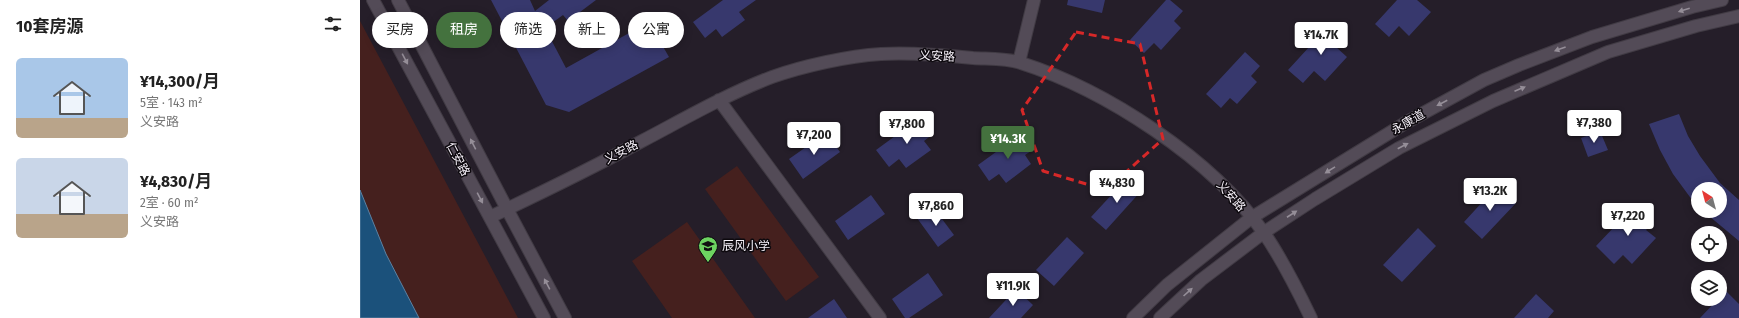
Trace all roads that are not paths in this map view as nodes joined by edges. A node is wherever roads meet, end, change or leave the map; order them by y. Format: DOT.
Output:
graph roads {
  1 [pos="373,0"];
  2 [pos="398,0"];
  3 [pos="1034,0"];
  4 [pos="1722,0"];
  5 [pos="1739,16"];
  6 [pos="1019,62"];
  7 [pos="719,100"];
  8 [pos="507,209"];
  9 [pos="490,217"];
  10 [pos="1251,218"];
  11 [pos="1264,233"];
  12 [pos="544,318"];
  13 [pos="565,318"];
  14 [pos="880,318"];
  15 [pos="1133,318"];
  16 [pos="1160,318"];
  17 [pos="1311,318"];
  1 -- 9 [label="street, 仁安路, one-way"];
  8 -- 2 [label="street, 仁安路, one-way"];
  3 -- 6 [label="street"];
  4 -- 10 [label="street, 永康道, one-way"];
  11 -- 5 [label="street, 永康道, one-way"];
  6 -- 7 [label="street, 义安路"];
  6 -- 10 [label="street, 义安路"];
  7 -- 8 [label="street, 义安路"];
  7 -- 14 [label="street"];
  8 -- 9 [label="street, 义安路"];
  13 -- 8 [label="street, 仁安路, one-way"];
  9 -- 12 [label="street, 仁安路"];
  10 -- 11 [label="street, 义安路"];
  10 -- 15 [label="street, 永康道"];
  16 -- 11 [label="street, 永康道, one-way"];
  11 -- 17 [label="street, 义安路"];
}
